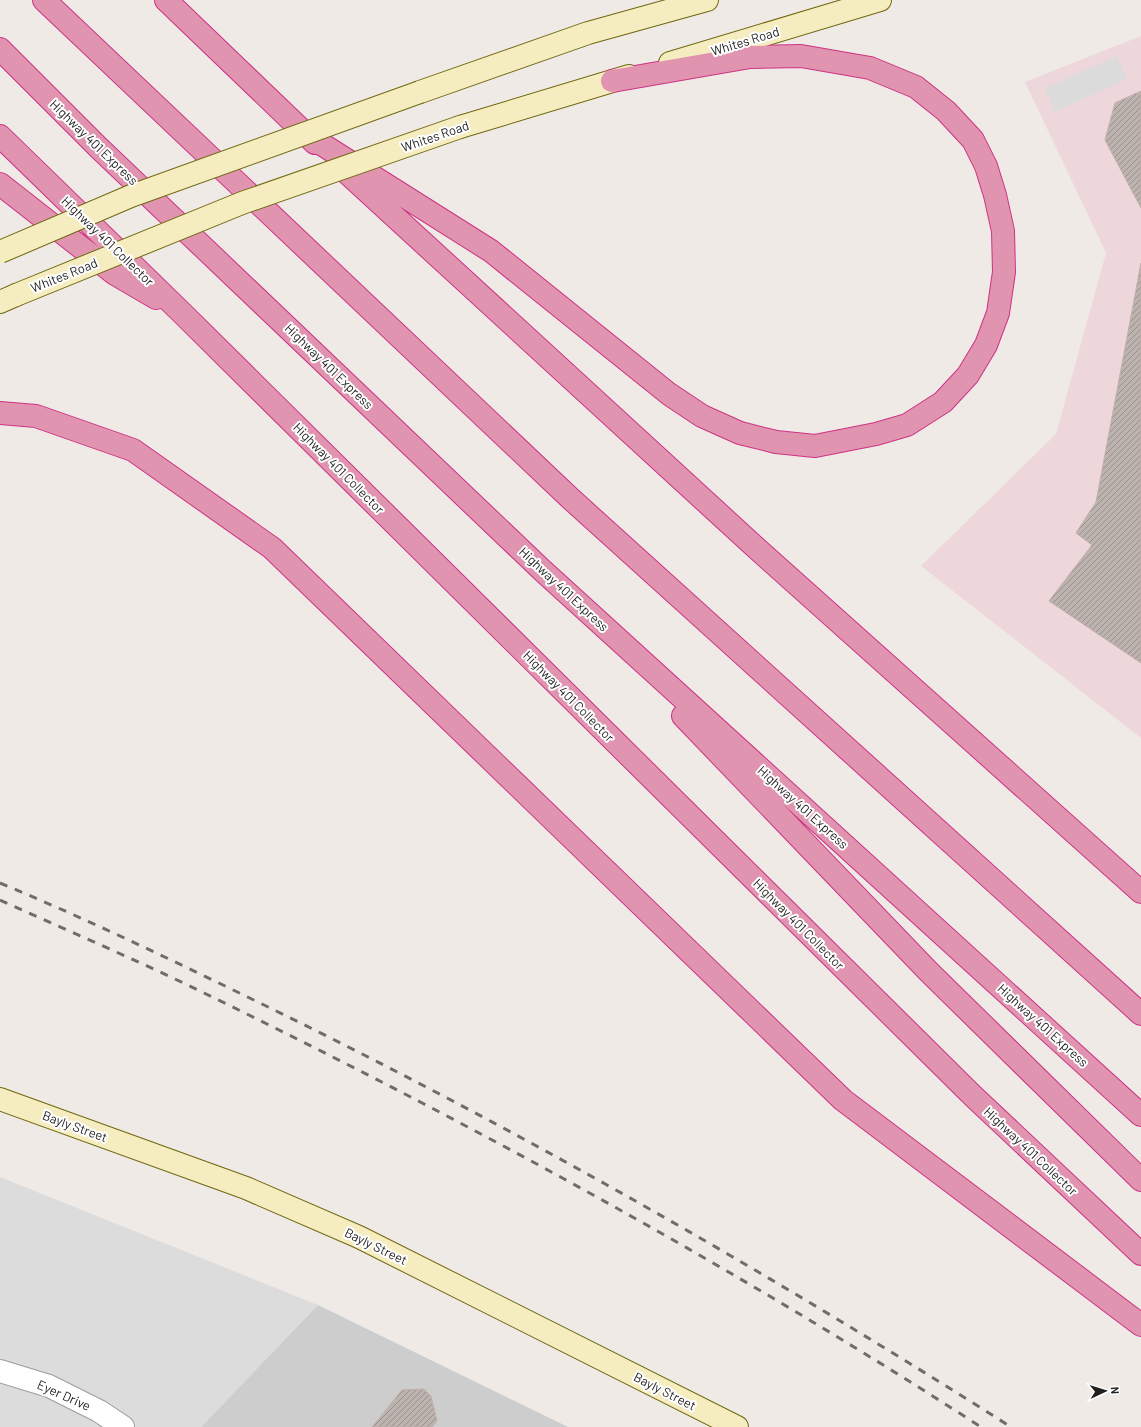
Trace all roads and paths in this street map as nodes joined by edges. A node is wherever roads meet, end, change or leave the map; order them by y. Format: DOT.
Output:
graph roads {
  1 [pos="44,0"];
  2 [pos="166,0"];
  3 [pos="708,0"];
  4 [pos="880,0"];
  5 [pos="0,49"];
  6 [pos="612,81"];
  7 [pos="304,133"];
  8 [pos="0,136"];
  9 [pos="0,184"];
  10 [pos="0,252"];
  11 [pos="8,299"];
  12 [pos="182,313"];
  13 [pos="0,413"];
  14 [pos="543,571"];
  15 [pos="1141,892"];
  16 [pos="1141,1014"];
  17 [pos="0,1099"];
  18 [pos="1141,1115"];
  19 [pos="1141,1180"];
  20 [pos="1141,1254"];
  21 [pos="1141,1325"];
  22 [pos="0,1372"];
  23 [pos="123,1427"];
  24 [pos="737,1427"];
  1 -- 16 [label="highway"];
  2 -- 7 [label="highway"];
  3 -- 10 [label="main road, bridge"];
  4 -- 6 [label="main road, Whites Road"];
  5 -- 14 [label="highway, Highway 401 Express"];
  6 -- 7 [label="highway"];
  6 -- 11 [label="main road, Whites Road, bridge"];
  7 -- 15 [label="highway"];
  8 -- 12 [label="highway, Highway 401 Collector"];
  9 -- 12 [label="highway"];
  12 -- 20 [label="highway, Highway 401 Collector"];
  13 -- 21 [label="highway"];
  14 -- 18 [label="highway, Highway 401 Express"];
  14 -- 19 [label="highway"];
  17 -- 24 [label="main road, Bayly Street"];
  22 -- 23 [label="street, Eyer Drive"];
}
